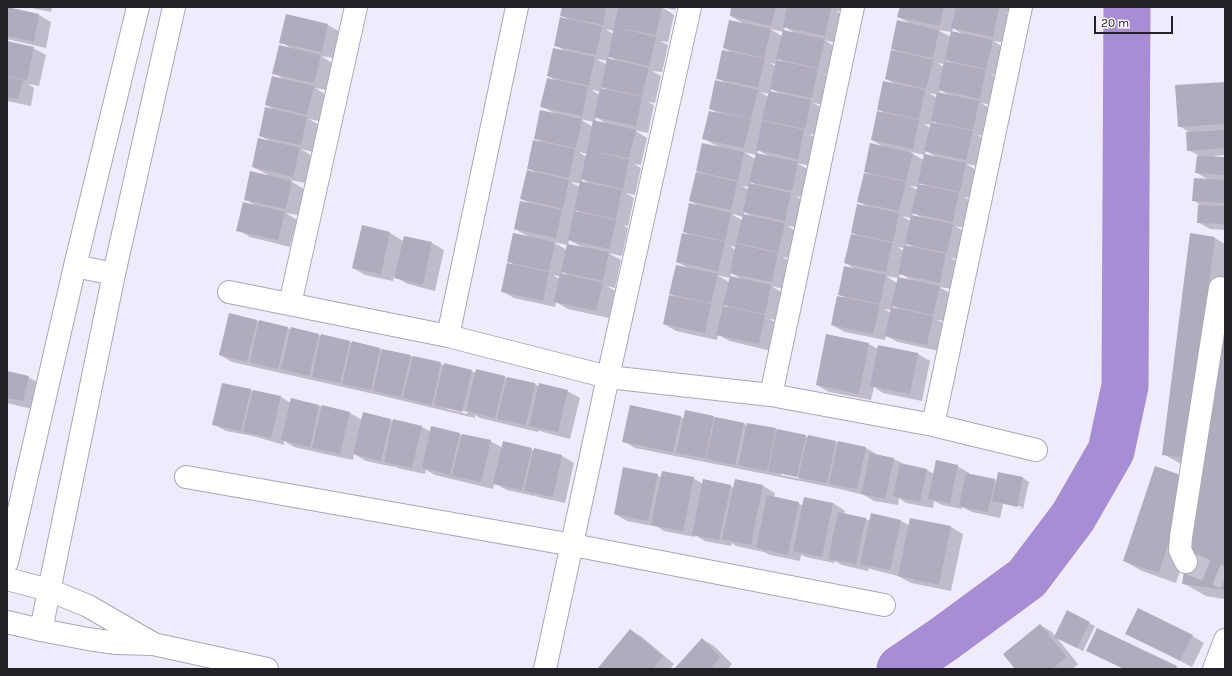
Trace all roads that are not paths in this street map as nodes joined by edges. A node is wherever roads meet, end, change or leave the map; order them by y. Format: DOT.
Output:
graph roads {
  1 [pos="138,7"];
  2 [pos="174,7"];
  3 [pos="356,7"];
  4 [pos="517,7"];
  5 [pos="690,7"];
  6 [pos="853,7"];
  7 [pos="1021,7"];
  8 [pos="75,266"];
  9 [pos="114,274"];
  10 [pos="1220,288"];
  11 [pos="229,292"];
  12 [pos="290,304"];
  13 [pos="448,336"];
  14 [pos="608,377"];
  15 [pos="771,395"];
  16 [pos="933,425"];
  17 [pos="1036,450"];
  18 [pos="186,477"];
  19 [pos="572,545"];
  20 [pos="7,562"];
  21 [pos="1186,562"];
  22 [pos="7,579"];
  23 [pos="49,590"];
  24 [pos="884,605"];
  25 [pos="7,622"];
  26 [pos="41,630"];
  27 [pos="1225,640"];
  28 [pos="153,644"];
  29 [pos="267,669"];
  30 [pos="545,669"];
  31 [pos="1214,669"];
  1 -- 8 [label="street"];
  2 -- 9 [label="street"];
  3 -- 12 [label="street"];
  4 -- 13 [label="street"];
  5 -- 14 [label="street"];
  6 -- 15 [label="street"];
  7 -- 16 [label="street"];
  8 -- 9 [label="street"];
  8 -- 20 [label="street"];
  9 -- 23 [label="street"];
  10 -- 21 [label="street"];
  11 -- 12 [label="street"];
  12 -- 13 [label="street"];
  13 -- 14 [label="street"];
  14 -- 15 [label="street"];
  14 -- 19 [label="street"];
  15 -- 16 [label="street"];
  16 -- 17 [label="street"];
  18 -- 19 [label="street"];
  19 -- 24 [label="street"];
  19 -- 30 [label="street"];
  22 -- 23 [label="street"];
  23 -- 26 [label="street"];
  23 -- 28 [label="street"];
  25 -- 26 [label="street"];
  26 -- 28 [label="street"];
  27 -- 31 [label="street"];
  28 -- 29 [label="street"];
}
